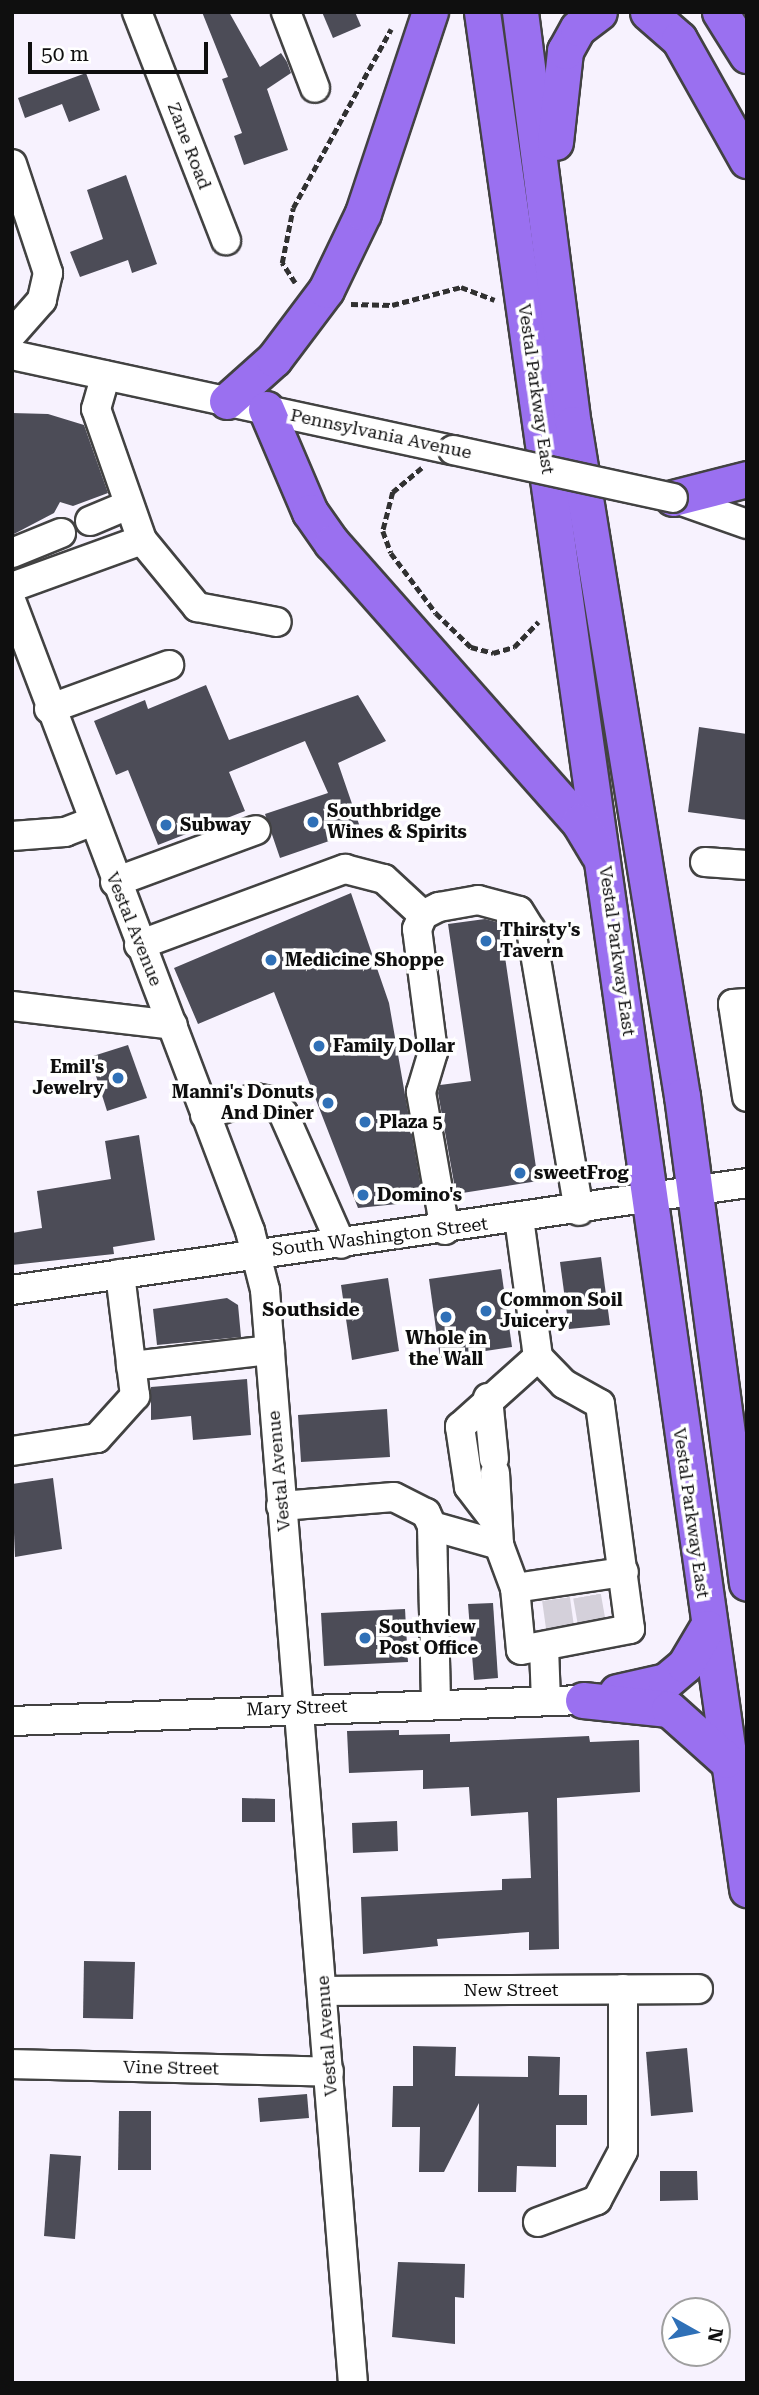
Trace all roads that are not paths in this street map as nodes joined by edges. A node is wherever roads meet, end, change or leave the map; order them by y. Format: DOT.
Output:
graph roads {
  1 [pos="137,12"];
  2 [pos="286,12"];
  3 [pos="482,12"];
  4 [pos="520,12"];
  5 [pos="598,12"];
  6 [pos="648,12"];
  7 [pos="720,12"];
  8 [pos="414,15"];
  9 [pos="747,55"];
  10 [pos="315,88"];
  11 [pos="747,160"];
  12 [pos="12,164"];
  13 [pos="226,240"];
  14 [pos="559,279"];
  15 [pos="12,334"];
  16 [pos="12,355"];
  17 [pos="106,375"];
  18 [pos="227,401"];
  19 [pos="266,410"];
  20 [pos="747,479"];
  21 [pos="673,498"];
  22 [pos="128,505"];
  23 [pos="90,521"];
  24 [pos="747,524"];
  25 [pos="142,540"];
  26 [pos="12,553"];
  27 [pos="60,570"];
  28 [pos="12,587"];
  29 [pos="12,603"];
  30 [pos="277,622"];
  31 [pos="18,631"];
  32 [pos="169,665"];
  33 [pos="49,709"];
  34 [pos="91,822"];
  35 [pos="256,830"];
  36 [pos="12,836"];
  37 [pos="705,862"];
  38 [pos="747,865"];
  39 [pos="606,876"];
  40 [pos="115,882"];
  41 [pos="423,915"];
  42 [pos="139,945"];
  43 [pos="740,1003"];
  44 [pos="12,1006"];
  45 [pos="173,1025"];
  46 [pos="747,1097"];
  47 [pos="205,1115"];
  48 [pos="747,1184"];
  49 [pos="691,1192"];
  50 [pos="648,1200"];
  51 [pos="579,1211"];
  52 [pos="519,1219"];
  53 [pos="445,1230"];
  54 [pos="341,1244"];
  55 [pos="255,1253"];
  56 [pos="120,1274"];
  57 [pos="12,1290"];
  58 [pos="270,1350"];
  59 [pos="538,1356"];
  60 [pos="131,1366"];
  61 [pos="488,1398"];
  62 [pos="12,1451"];
  63 [pos="281,1506"];
  64 [pos="432,1526"];
  65 [pos="497,1533"];
  66 [pos="624,1572"];
  67 [pos="747,1583"];
  68 [pos="515,1588"];
  69 [pos="707,1629"];
  70 [pos="555,1640"];
  71 [pos="583,1700"];
  72 [pos="546,1701"];
  73 [pos="436,1702"];
  74 [pos="300,1707"];
  75 [pos="12,1721"];
  76 [pos="726,1760"];
  77 [pos="747,1889"];
  78 [pos="624,1989"];
  79 [pos="698,1989"];
  80 [pos="324,1992"];
  81 [pos="12,2064"];
  82 [pos="329,2072"];
  83 [pos="538,2222"];
  84 [pos="353,2383"];
  1 -- 13 [label="street, Zane Road"];
  2 -- 10 [label="street"];
  3 -- 39 [label="main road, Vestal Parkway East"];
  4 -- 14 [label="main road, Vestal Parkway East"];
  5 -- 14 [label="main road"];
  6 -- 11 [label="main road"];
  7 -- 9 [label="main road"];
  8 -- 18 [label="main road"];
  12 -- 15 [label="street"];
  14 -- 49 [label="main road, Vestal Parkway East"];
  16 -- 17 [label="street, Pennsylvania Avenue"];
  17 -- 18 [label="street, Pennsylvania Avenue"];
  17 -- 22 [label="street"];
  18 -- 19 [label="street, Pennsylvania Avenue"];
  19 -- 21 [label="street, Pennsylvania Avenue, bridge"];
  19 -- 39 [label="main road"];
  20 -- 21 [label="main road"];
  21 -- 24 [label="street, Pennsylvania Avenue"];
  22 -- 23 [label="street"];
  22 -- 25 [label="street"];
  25 -- 27 [label="street"];
  25 -- 30 [label="street"];
  26 -- 27 [label="street"];
  27 -- 28 [label="street"];
  29 -- 31 [label="street, Vestal Avenue"];
  31 -- 33 [label="street, Vestal Avenue"];
  32 -- 33 [label="street"];
  33 -- 34 [label="street, Vestal Avenue"];
  34 -- 36 [label="street"];
  34 -- 40 [label="street, Vestal Avenue"];
  35 -- 40 [label="street"];
  37 -- 38 [label="street"];
  39 -- 50 [label="main road, Vestal Parkway East"];
  40 -- 42 [label="street, Vestal Avenue"];
  41 -- 42 [label="street"];
  41 -- 51 [label="street"];
  41 -- 53 [label="street"];
  42 -- 45 [label="street, Vestal Avenue"];
  43 -- 46 [label="street"];
  44 -- 45 [label="street"];
  45 -- 47 [label="street, Vestal Avenue"];
  47 -- 54 [label="street"];
  47 -- 55 [label="street, Vestal Avenue"];
  48 -- 49 [label="street, South Washington Street"];
  49 -- 50 [label="street, South Washington Street"];
  49 -- 67 [label="main road, Vestal Parkway East"];
  50 -- 51 [label="street, South Washington Street"];
  50 -- 69 [label="main road, Vestal Parkway East"];
  51 -- 52 [label="street, South Washington Street"];
  52 -- 53 [label="street, South Washington Street"];
  52 -- 59 [label="street"];
  53 -- 54 [label="street, South Washington Street"];
  54 -- 55 [label="street, South Washington Street"];
  55 -- 56 [label="street, South Washington Street"];
  55 -- 58 [label="street, Vestal Avenue"];
  56 -- 57 [label="street, South Washington Street"];
  56 -- 60 [label="street"];
  58 -- 60 [label="street"];
  58 -- 63 [label="street, Vestal Avenue"];
  59 -- 61 [label="street"];
  59 -- 66 [label="street"];
  60 -- 62 [label="street"];
  61 -- 65 [label="street"];
  61 -- 65 [label="street"];
  63 -- 64 [label="street"];
  63 -- 74 [label="street, Vestal Avenue"];
  64 -- 65 [label="street"];
  64 -- 73 [label="street"];
  65 -- 68 [label="street"];
  66 -- 68 [label="street"];
  66 -- 70 [label="street"];
  68 -- 70 [label="street"];
  69 -- 71 [label="main road"];
  69 -- 76 [label="main road, Vestal Parkway East"];
  70 -- 72 [label="street"];
  71 -- 72 [label="street, Mary Street"];
  71 -- 76 [label="main road"];
  72 -- 73 [label="street, Mary Street"];
  73 -- 74 [label="street, Mary Street"];
  74 -- 75 [label="street, Mary Street"];
  74 -- 80 [label="street, Vestal Avenue"];
  76 -- 77 [label="main road, Vestal Parkway East"];
  78 -- 79 [label="street, New Street"];
  78 -- 80 [label="street, New Street"];
  78 -- 83 [label="street"];
  80 -- 82 [label="street, Vestal Avenue"];
  81 -- 82 [label="street, Vine Street"];
  82 -- 84 [label="street, Vestal Avenue"];
}
